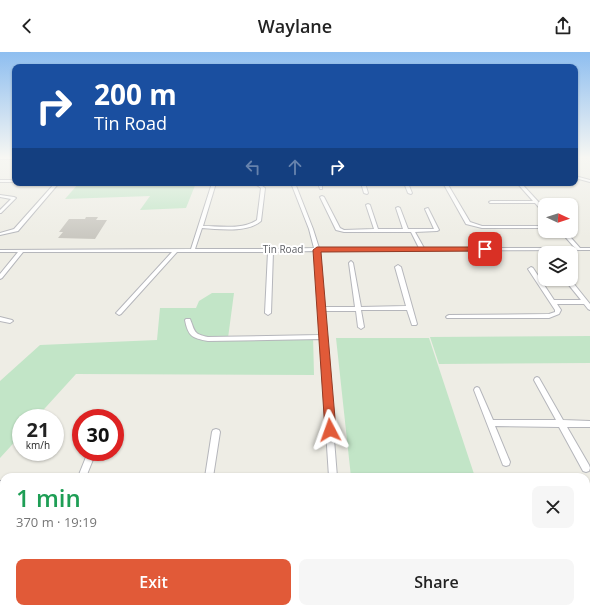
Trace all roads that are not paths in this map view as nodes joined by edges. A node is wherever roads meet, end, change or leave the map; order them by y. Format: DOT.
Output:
graph roads {
  1 [pos="54,186"];
  2 [pos="213,186"];
  3 [pos="260,186"];
  4 [pos="294,186"];
  5 [pos="364,186"];
  6 [pos="407,186"];
  7 [pos="447,186"];
  8 [pos="522,186"];
  9 [pos="366,193"];
  10 [pos="410,193"];
  11 [pos="0,196"];
  12 [pos="322,197"];
  13 [pos="491,202"];
  14 [pos="536,202"];
  15 [pos="368,205"];
  16 [pos="398,208"];
  17 [pos="427,209"];
  18 [pos="0,212"];
  19 [pos="200,227"];
  20 [pos="538,227"];
  21 [pos="376,230"];
  22 [pos="406,230"];
  23 [pos="412,230"];
  24 [pos="0,234"];
  25 [pos="569,238"];
  26 [pos="422,249"];
  27 [pos="579,249"];
  28 [pos="590,249"];
  29 [pos="176,250"];
  30 [pos="193,250"];
  31 [pos="271,250"];
  32 [pos="317,250"];
  33 [pos="0,251"];
  34 [pos="22,251"];
  35 [pos="538,251"];
  36 [pos="351,263"];
  37 [pos="398,267"];
  38 [pos="531,269"];
  39 [pos="0,277"];
  40 [pos="572,286"];
  41 [pos="553,302"];
  42 [pos="585,302"];
  43 [pos="409,308"];
  44 [pos="590,308"];
  45 [pos="358,309"];
  46 [pos="321,310"];
  47 [pos="119,313"];
  48 [pos="268,313"];
  49 [pos="449,317"];
  50 [pos="0,319"];
  51 [pos="188,320"];
  52 [pos="10,321"];
  53 [pos="414,324"];
  54 [pos="361,327"];
  55 [pos="324,336"];
  56 [pos="537,380"];
  57 [pos="477,390"];
  58 [pos="491,423"];
  59 [pos="562,424"];
  60 [pos="590,424"];
  61 [pos="216,432"];
  62 [pos="88,461"];
  63 [pos="506,462"];
  64 [pos="586,468"];
  65 [pos="84,473"];
  66 [pos="210,473"];
  67 [pos="333,473"];
  1 -- 24 [label="street"];
  2 -- 19 [label="street"];
  3 -- 19 [label="street"];
  4 -- 32 [label="street"];
  5 -- 9 [label="street"];
  6 -- 10 [label="street"];
  7 -- 20 [label="street"];
  8 -- 14 [label="street"];
  11 -- 18 [label="street"];
  12 -- 21 [label="street"];
  13 -- 14 [label="street"];
  15 -- 21 [label="street"];
  16 -- 22 [label="street"];
  17 -- 23 [label="street"];
  19 -- 30 [label="street"];
  21 -- 22 [label="street"];
  22 -- 23 [label="street"];
  23 -- 26 [label="street"];
  25 -- 27 [label="street"];
  26 -- 32 [label="street, Tin Road"];
  26 -- 35 [label="street, Tin Road"];
  27 -- 28 [label="street, Tin Road"];
  29 -- 30 [label="street, Tin Road"];
  29 -- 34 [label="street, Tin Road"];
  29 -- 47 [label="street"];
  30 -- 31 [label="street, Tin Road"];
  31 -- 32 [label="street, Tin Road"];
  31 -- 48 [label="street"];
  32 -- 46 [label="street"];
  33 -- 34 [label="street, Tin Road"];
  34 -- 39 [label="street"];
  36 -- 45 [label="street"];
  37 -- 43 [label="street"];
  38 -- 41 [label="street"];
  40 -- 42 [label="street"];
  41 -- 42 [label="street"];
  41 -- 49 [label="street"];
  42 -- 44 [label="street"];
  43 -- 45 [label="street"];
  43 -- 53 [label="street"];
  45 -- 46 [label="street"];
  45 -- 54 [label="street"];
  46 -- 55 [label="street"];
  50 -- 52 [label="street"];
  51 -- 55 [label="street"];
  55 -- 67 [label="street"];
  56 -- 59 [label="street"];
  57 -- 58 [label="street"];
  58 -- 59 [label="street"];
  58 -- 63 [label="street"];
  59 -- 60 [label="street"];
  59 -- 64 [label="street"];
  61 -- 66 [label="street"];
  62 -- 65 [label="street"];
}
